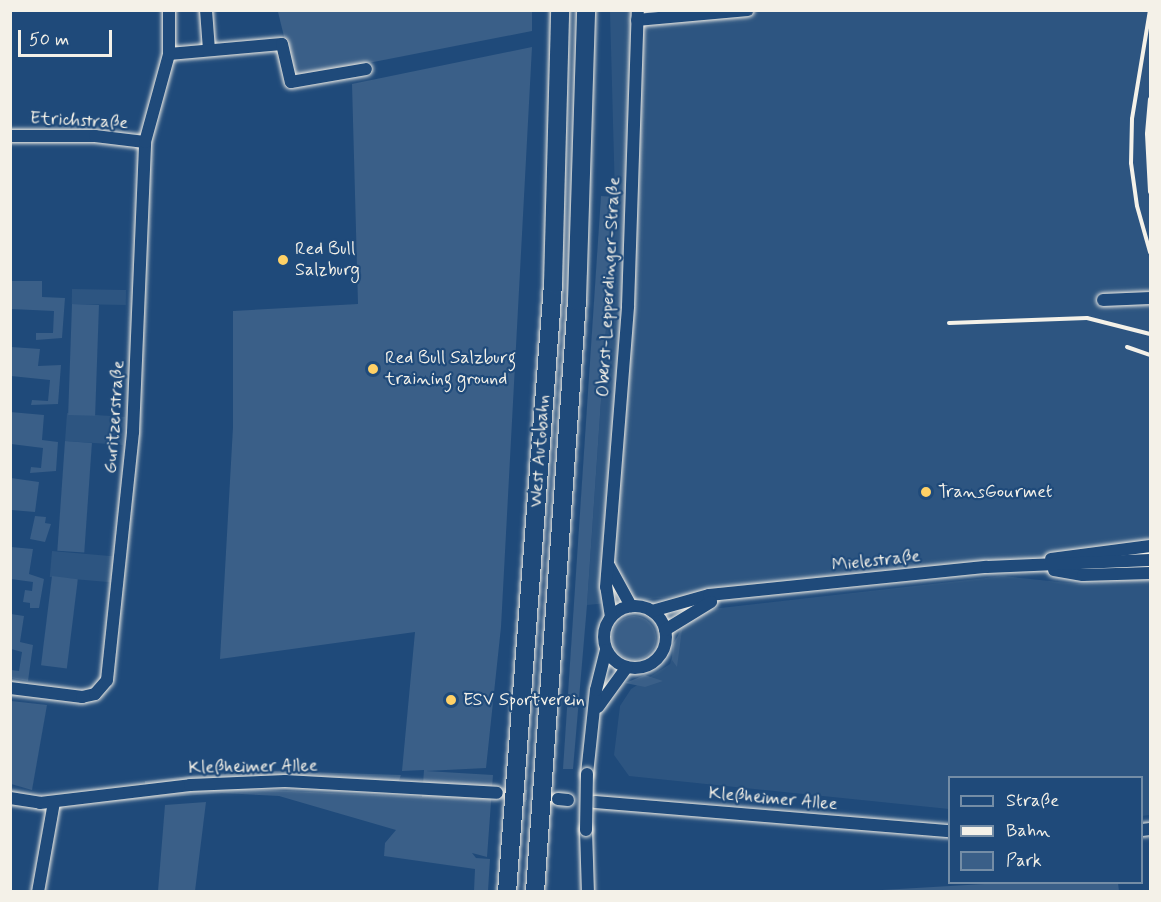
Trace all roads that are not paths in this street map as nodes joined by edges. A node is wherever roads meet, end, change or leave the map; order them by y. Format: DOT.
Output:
graph roads {
  1 [pos="169,10"];
  2 [pos="206,10"];
  3 [pos="560,10"];
  4 [pos="586,10"];
  5 [pos="748,10"];
  6 [pos="637,15"];
  7 [pos="209,50"];
  8 [pos="169,54"];
  9 [pos="366,69"];
  10 [pos="10,136"];
  11 [pos="145,142"];
  12 [pos="1150,298"];
  13 [pos="1103,300"];
  14 [pos="1150,546"];
  15 [pos="1150,560"];
  16 [pos="1030,565"];
  17 [pos="609,566"];
  18 [pos="1150,573"];
  19 [pos="726,596"];
  20 [pos="631,606"];
  21 [pos="652,611"];
  22 [pos="610,617"];
  23 [pos="665,630"];
  24 [pos="606,650"];
  25 [pos="627,667"];
  26 [pos="10,688"];
  27 [pos="596,711"];
  28 [pos="497,793"];
  29 [pos="10,798"];
  30 [pos="54,802"];
  31 [pos="595,802"];
  32 [pos="948,831"];
  33 [pos="38,891"];
  34 [pos="507,891"];
  35 [pos="535,891"];
  36 [pos="588,891"];
  1 -- 8 [label="street, Guritzerstraße"];
  2 -- 7 [label="street"];
  3 -- 34 [label="highway, West Autobahn"];
  4 -- 35 [label="highway, West Autobahn"];
  5 -- 6 [label="street"];
  6 -- 17 [label="street, Oberst-Lepperdinger-Straße"];
  7 -- 8 [label="street"];
  7 -- 9 [label="street"];
  8 -- 11 [label="street, Guritzerstraße"];
  10 -- 11 [label="street, Etrichstraße"];
  11 -- 26 [label="street, Guritzerstraße"];
  12 -- 13 [label="street"];
  14 -- 16 [label="street, Mielestraße"];
  15 -- 16 [label="street, Mielestraße"];
  16 -- 18 [label="street, Mielestraße"];
  16 -- 19 [label="street, Mielestraße"];
  17 -- 20 [label="street"];
  17 -- 22 [label="street, Oberst-Lepperdinger-Straße"];
  19 -- 21 [label="street, Mielestraße"];
  19 -- 23 [label="street, Mielestraße"];
  20 -- 21 [label="street"];
  20 -- 22 [label="street"];
  21 -- 23 [label="street"];
  22 -- 24 [label="street, Oberst-Lepperdinger-Straße"];
  23 -- 25 [label="street"];
  24 -- 25 [label="street"];
  24 -- 27 [label="street, Oberst-Lepperdinger-Straße"];
  25 -- 27 [label="street, Oberst-Lepperdinger-Straße"];
  27 -- 36 [label="street, Oberst-Lepperdinger-Straße, bridge"];
  28 -- 30 [label="street, Kleßheimer Allee"];
  29 -- 30 [label="street, Kleßheimer Allee"];
  30 -- 33 [label="street"];
  31 -- 32 [label="street, Kleßheimer Allee"];
}
